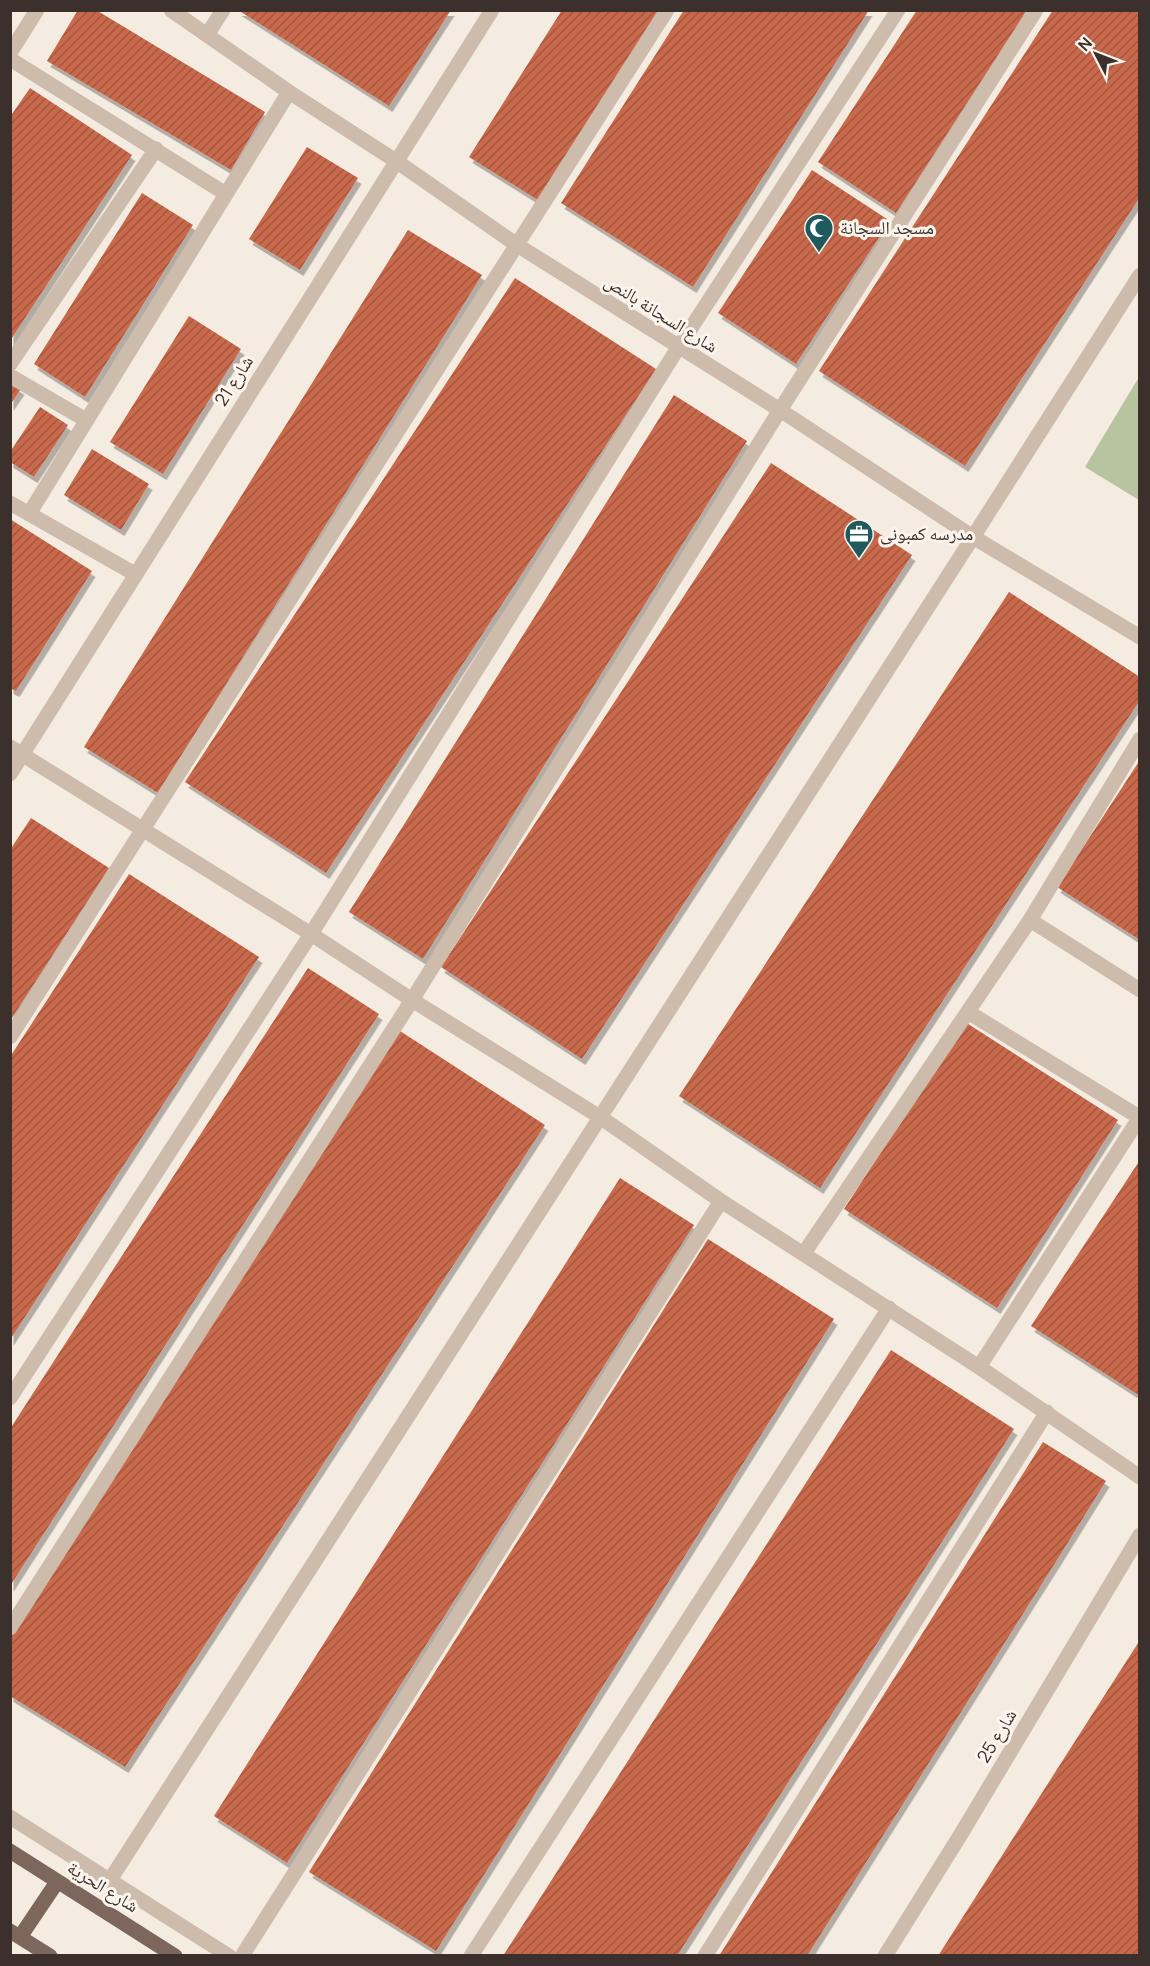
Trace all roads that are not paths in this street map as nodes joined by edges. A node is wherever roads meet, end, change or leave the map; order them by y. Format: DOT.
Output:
graph roads {
  1 [pos="37,10"];
  2 [pos="171,10"];
  3 [pos="223,10"];
  4 [pos="492,10"];
  5 [pos="667,10"];
  6 [pos="898,10"];
  7 [pos="1036,10"];
  8 [pos="207,35"];
  9 [pos="10,53"];
  10 [pos="10,59"];
  11 [pos="289,92"];
  12 [pos="156,149"];
  13 [pos="396,160"];
  14 [pos="226,194"];
  15 [pos="517,245"];
  16 [pos="1140,275"];
  17 [pos="678,348"];
  18 [pos="10,364"];
  19 [pos="10,376"];
  20 [pos="780,410"];
  21 [pos="86,420"];
  22 [pos="10,504"];
  23 [pos="29,514"];
  24 [pos="973,537"];
  25 [pos="135,574"];
  26 [pos="1140,637"];
  27 [pos="1140,739"];
  28 [pos="17,751"];
  29 [pos="10,774"];
  30 [pos="143,829"];
  31 [pos="1030,920"];
  32 [pos="312,934"];
  33 [pos="1140,990"];
  34 [pos="412,1000"];
  35 [pos="968,1012"];
  36 [pos="10,1037"];
  37 [pos="600,1117"];
  38 [pos="1139,1117"];
  39 [pos="721,1201"];
  40 [pos="804,1253"];
  41 [pos="889,1308"];
  42 [pos="979,1367"];
  43 [pos="10,1398"];
  44 [pos="1047,1412"];
  45 [pos="1140,1477"];
  46 [pos="1140,1535"];
  47 [pos="10,1628"];
  48 [pos="10,1817"];
  49 [pos="10,1851"];
  50 [pos="110,1880"];
  51 [pos="57,1882"];
  52 [pos="15,1934"];
  53 [pos="50,1956"];
  54 [pos="175,1956"];
  55 [pos="229,1956"];
  56 [pos="242,1956"];
  57 [pos="471,1956"];
  58 [pos="705,1956"];
  59 [pos="885,1956"];
  1 -- 9 [label="street"];
  2 -- 8 [label="street, شارع السجانة بالنص"];
  3 -- 8 [label="street"];
  4 -- 13 [label="street, شارع 21"];
  5 -- 15 [label="street"];
  6 -- 17 [label="street"];
  7 -- 20 [label="street"];
  8 -- 11 [label="street, شارع السجانة بالنص"];
  10 -- 12 [label="street"];
  11 -- 13 [label="street, شارع السجانة بالنص"];
  11 -- 14 [label="street"];
  12 -- 14 [label="street"];
  12 -- 18 [label="street"];
  13 -- 15 [label="street, شارع السجانة بالنص"];
  13 -- 25 [label="street, شارع 21"];
  14 -- 21 [label="street"];
  15 -- 17 [label="street, شارع السجانة بالنص"];
  15 -- 30 [label="street"];
  16 -- 24 [label="street"];
  17 -- 20 [label="street, شارع السجانة بالنص"];
  17 -- 32 [label="street"];
  19 -- 21 [label="street"];
  20 -- 24 [label="street, شارع السجانة بالنص"];
  20 -- 34 [label="street"];
  21 -- 23 [label="street"];
  22 -- 23 [label="street"];
  23 -- 25 [label="street"];
  24 -- 26 [label="street, شارع السجانة بالنص"];
  24 -- 37 [label="street"];
  25 -- 28 [label="street, شارع 21"];
  27 -- 31 [label="street"];
  28 -- 29 [label="street, شارع 21"];
  28 -- 30 [label="street"];
  30 -- 32 [label="street"];
  30 -- 36 [label="street"];
  31 -- 33 [label="street"];
  31 -- 35 [label="street"];
  32 -- 34 [label="street"];
  32 -- 43 [label="street"];
  34 -- 37 [label="street"];
  34 -- 47 [label="street"];
  35 -- 38 [label="street"];
  35 -- 40 [label="street"];
  37 -- 39 [label="street"];
  37 -- 50 [label="street"];
  38 -- 42 [label="street"];
  39 -- 40 [label="street"];
  39 -- 56 [label="street"];
  40 -- 41 [label="street"];
  41 -- 42 [label="street"];
  41 -- 57 [label="street"];
  42 -- 44 [label="street"];
  44 -- 45 [label="street"];
  44 -- 58 [label="street"];
  46 -- 59 [label="street, شارع 25"];
  48 -- 50 [label="street"];
  49 -- 51 [label="main road, شارع الحرية"];
  50 -- 55 [label="street"];
  51 -- 52 [label="main road"];
  51 -- 54 [label="main road, شارع الحرية"];
  52 -- 53 [label="main road"];
}
